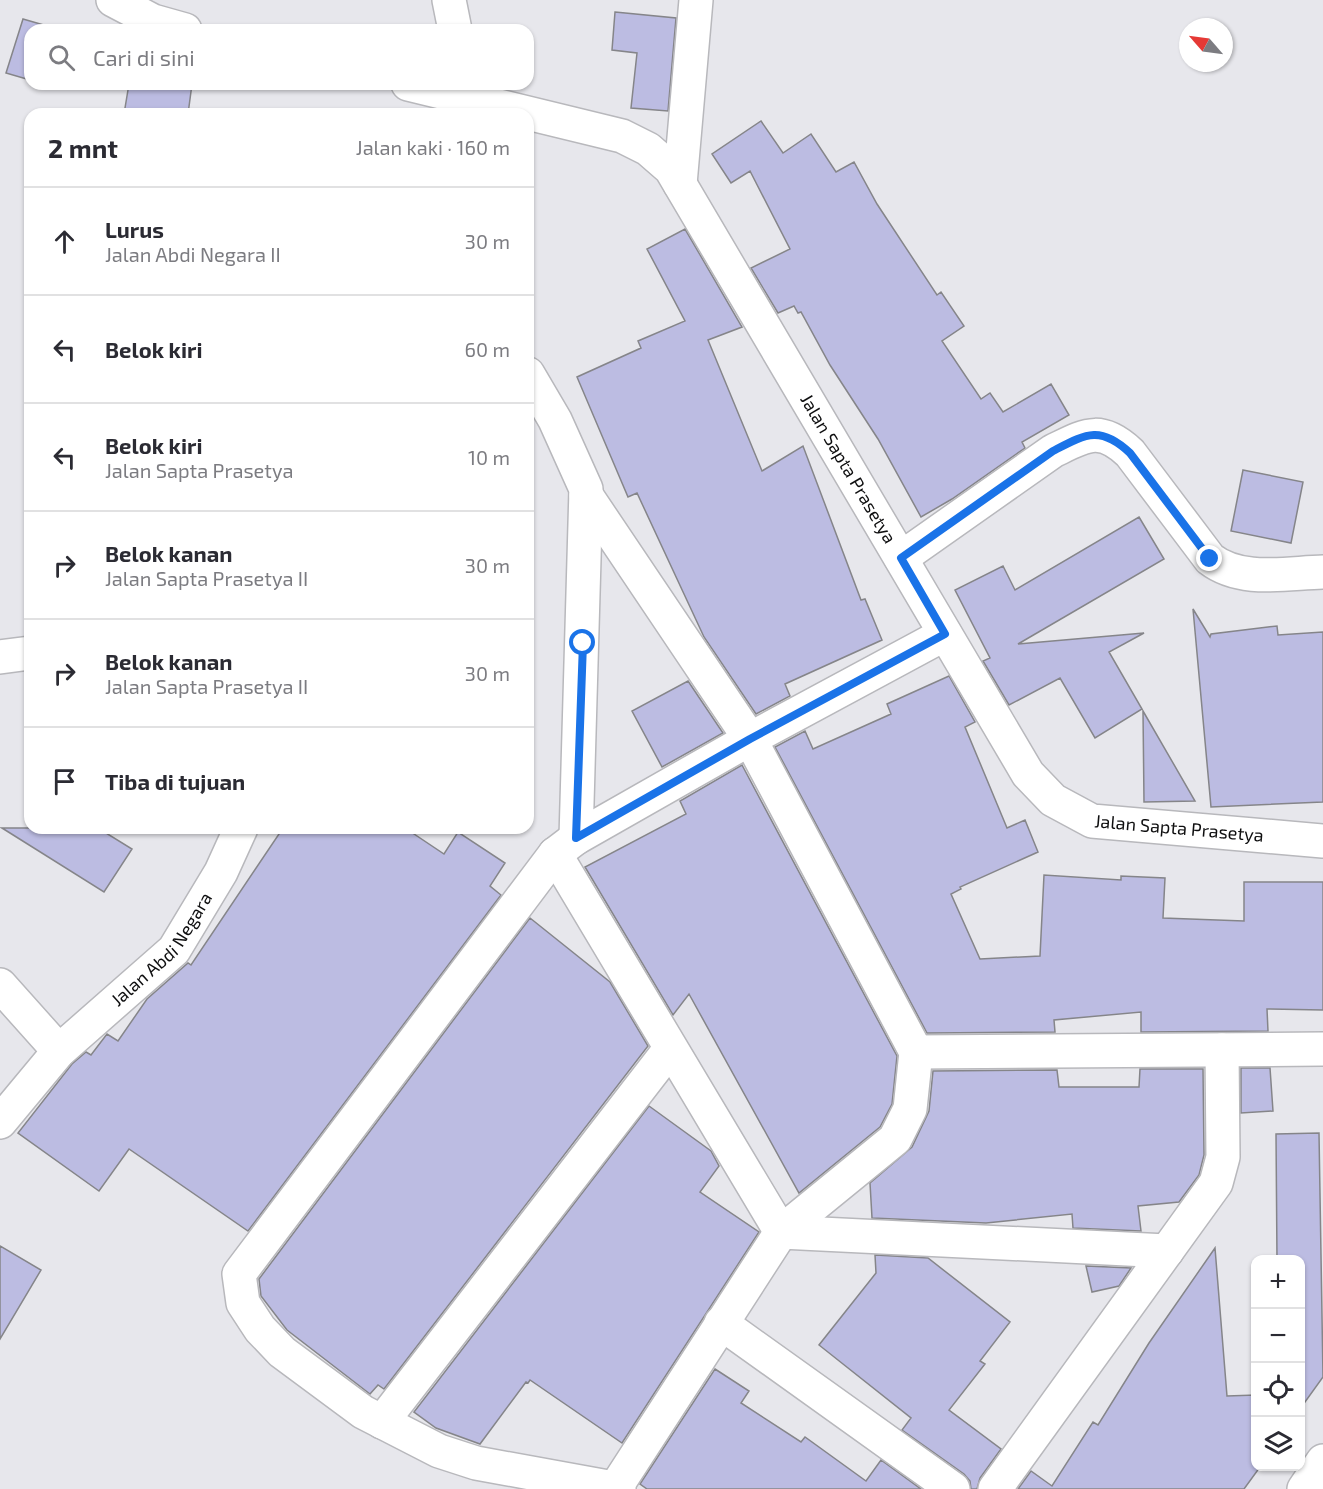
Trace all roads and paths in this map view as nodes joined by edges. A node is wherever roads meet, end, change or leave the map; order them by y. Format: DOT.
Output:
graph roads {
  1 [pos="113,0"];
  2 [pos="449,0"];
  3 [pos="696,0"];
  4 [pos="164,24"];
  5 [pos="454,24"];
  6 [pos="424,90"];
  7 [pos="442,97"];
  8 [pos="493,108"];
  9 [pos="534,117"];
  10 [pos="680,184"];
  11 [pos="534,384"];
  12 [pos="586,495"];
  13 [pos="901,558"];
  14 [pos="1323,572"];
  15 [pos="945,634"];
  16 [pos="24,654"];
  17 [pos="0,657"];
  18 [pos="750,739"];
  19 [pos="238,834"];
  20 [pos="1323,841"];
  21 [pos="565,846"];
  22 [pos="0,985"];
  23 [pos="670,1049"];
  24 [pos="1323,1049"];
  25 [pos="1222,1050"];
  26 [pos="59,1051"];
  27 [pos="916,1052"];
  28 [pos="0,1122"];
  29 [pos="781,1232"];
  30 [pos="1167,1251"];
  31 [pos="722,1323"];
  32 [pos="382,1422"];
  33 [pos="1323,1461"];
  34 [pos="617,1488"];
  35 [pos="953,1489"];
  36 [pos="995,1489"];
  37 [pos="1304,1489"];
  1 -- 4 [label="street"];
  2 -- 5 [label="street"];
  3 -- 10 [label="street"];
  6 -- 7 [label="street, Jalan Sapta Prasetya"];
  7 -- 8 [label="street, Jalan Sapta Prasetya"];
  9 -- 10 [label="street, Jalan Sapta Prasetya"];
  10 -- 13 [label="street, Jalan Sapta Prasetya"];
  11 -- 12 [label="street"];
  12 -- 18 [label="street"];
  12 -- 21 [label="street"];
  13 -- 14 [label="street"];
  13 -- 15 [label="street, Jalan Sapta Prasetya"];
  15 -- 18 [label="street"];
  15 -- 20 [label="street, Jalan Sapta Prasetya"];
  16 -- 17 [label="street"];
  18 -- 21 [label="street"];
  18 -- 27 [label="street"];
  19 -- 26 [label="street, Jalan Abdi Negara"];
  21 -- 23 [label="street"];
  21 -- 32 [label="street"];
  22 -- 26 [label="street"];
  23 -- 29 [label="street"];
  23 -- 32 [label="street"];
  24 -- 25 [label="street"];
  25 -- 27 [label="street"];
  25 -- 30 [label="street"];
  26 -- 28 [label="street, Jalan Abdi Negara"];
  27 -- 29 [label="street"];
  29 -- 30 [label="street"];
  29 -- 31 [label="street"];
  30 -- 36 [label="street"];
  31 -- 34 [label="street"];
  31 -- 35 [label="street"];
  32 -- 34 [label="street"];
  33 -- 37 [label="street"];
}
